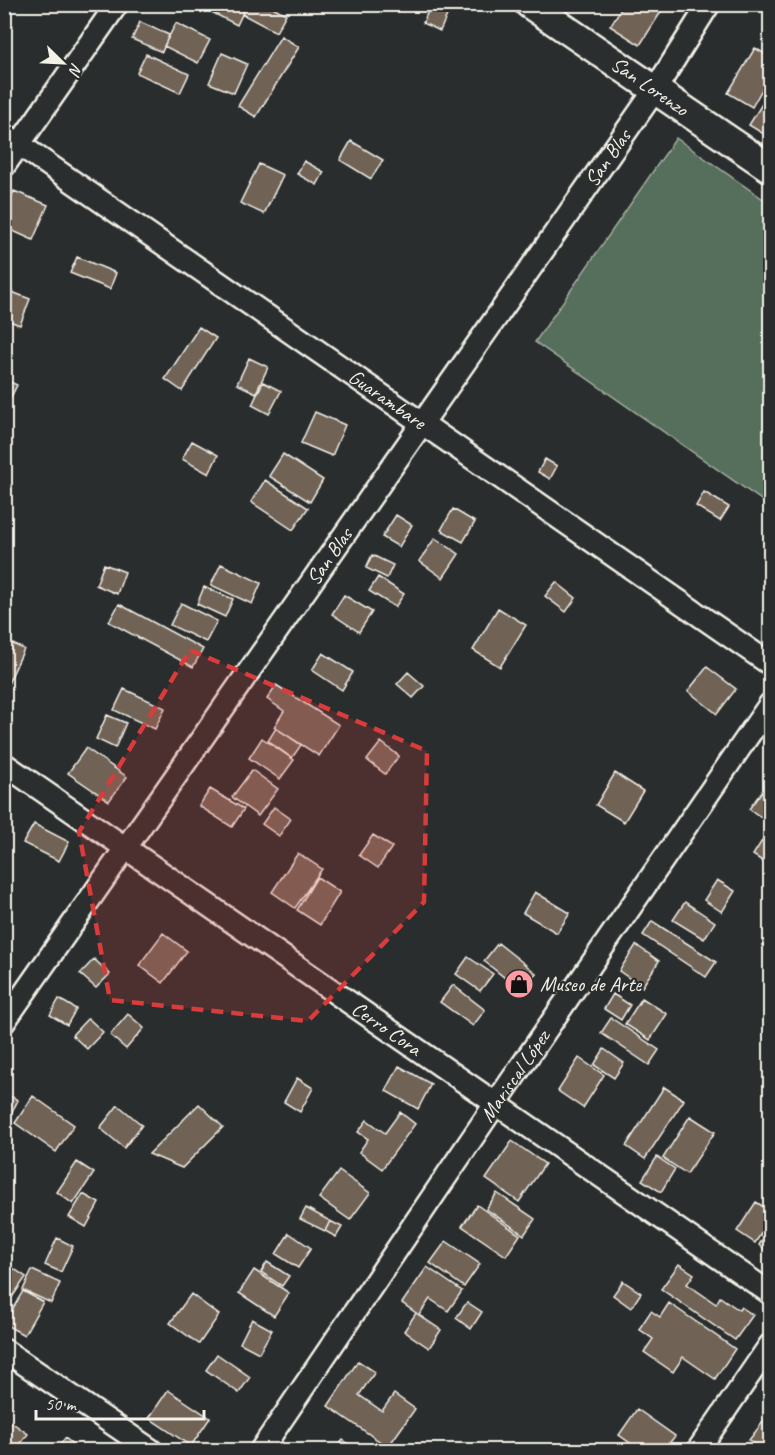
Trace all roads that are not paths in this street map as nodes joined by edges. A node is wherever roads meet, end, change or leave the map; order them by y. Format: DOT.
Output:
graph roads {
  1 [pos="117,4"];
  2 [pos="529,4"];
  3 [pos="709,4"];
  4 [pos="655,90"];
  5 [pos="12,139"];
  6 [pos="4,166"];
  7 [pos="771,168"];
  8 [pos="423,423"];
  9 [pos="771,663"];
  10 [pos="771,704"];
  11 [pos="4,764"];
  12 [pos="126,848"];
  13 [pos="4,1022"];
  14 [pos="496,1103"];
  15 [pos="771,1293"];
  16 [pos="771,1345"];
  17 [pos="4,1350"];
  18 [pos="151,1450"];
  19 [pos="261,1450"];
  20 [pos="698,1450"];
  1 -- 5 [label="street"];
  2 -- 4 [label="street, San Lorenzo"];
  3 -- 4 [label="street, San Blas"];
  4 -- 7 [label="street, San Lorenzo"];
  4 -- 8 [label="street, San Blas"];
  5 -- 6 [label="street"];
  5 -- 8 [label="street, Guarambare"];
  8 -- 9 [label="street, Guarambare"];
  8 -- 12 [label="street, San Blas"];
  10 -- 14 [label="street, Mariscal López"];
  11 -- 12 [label="street, Cerro Cora"];
  12 -- 13 [label="street, San Blas"];
  12 -- 14 [label="street, Cerro Cora"];
  14 -- 15 [label="street, Cerro Cora"];
  14 -- 19 [label="street, Mariscal López"];
  16 -- 20 [label="street"];
  17 -- 18 [label="street"];
}
